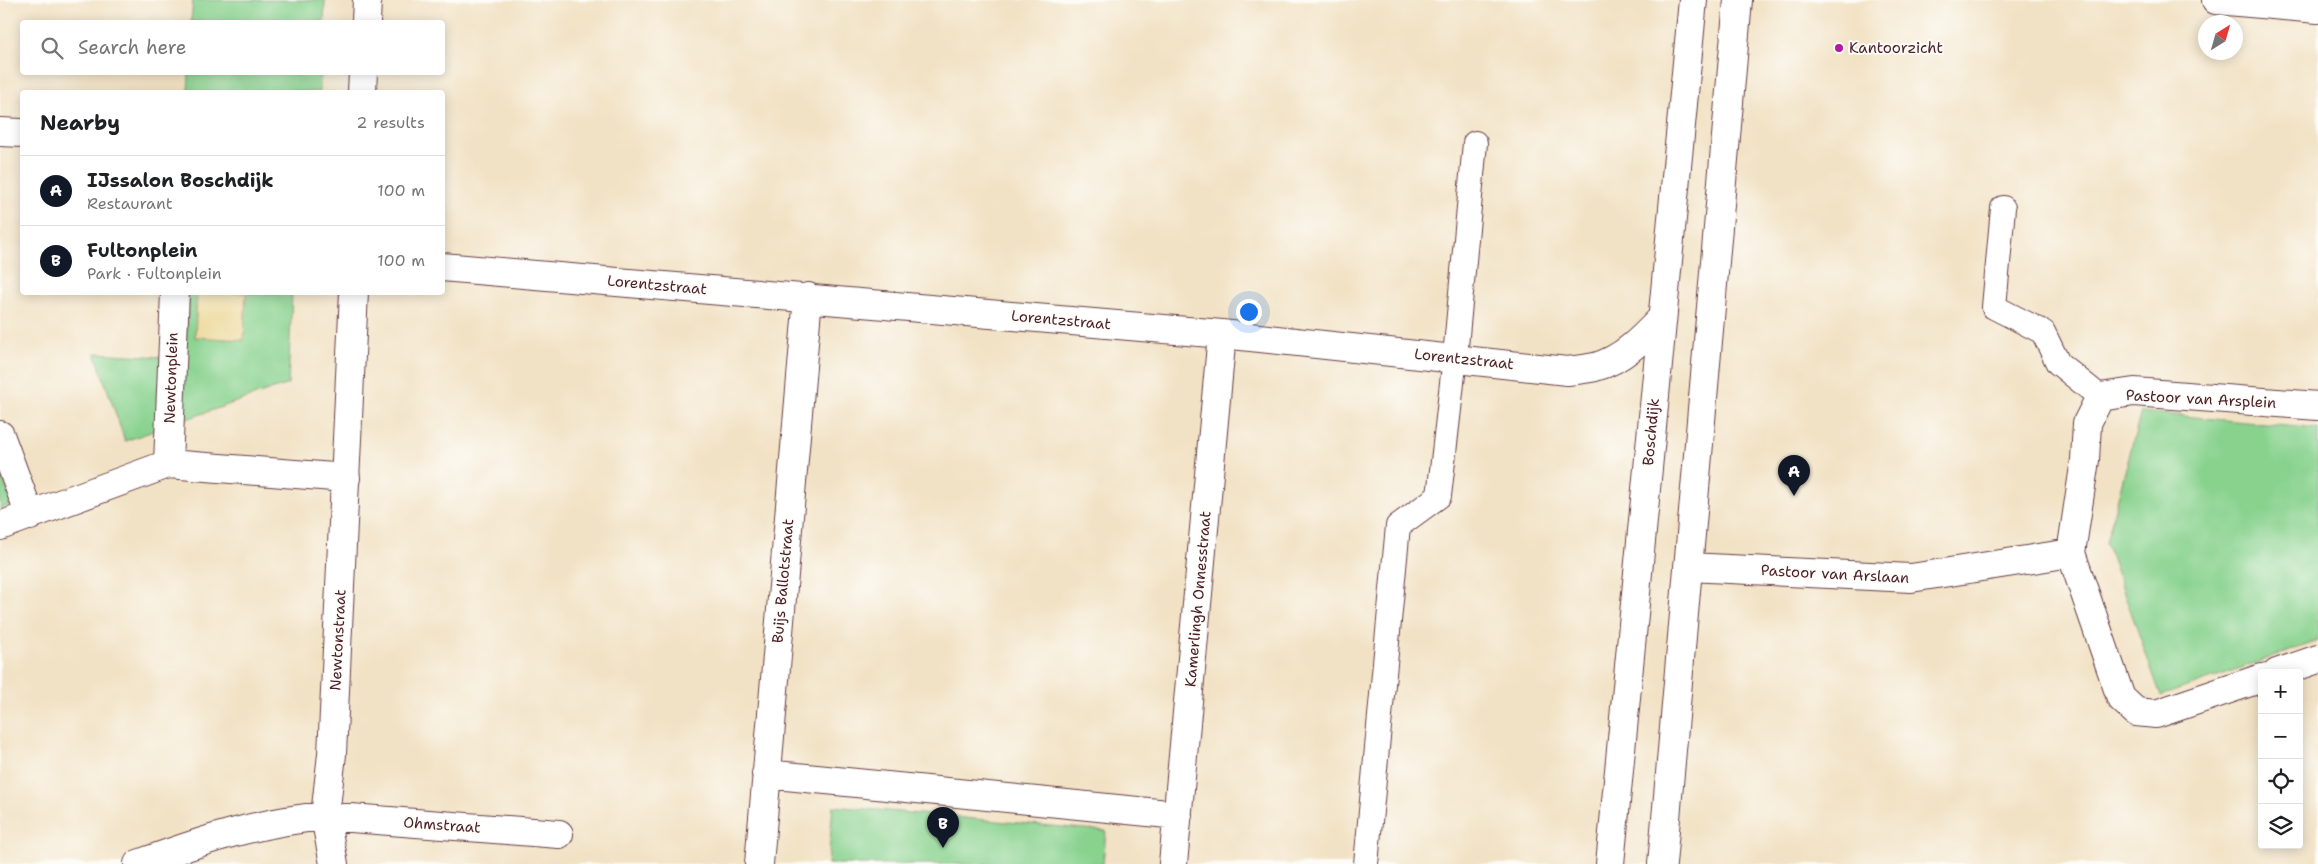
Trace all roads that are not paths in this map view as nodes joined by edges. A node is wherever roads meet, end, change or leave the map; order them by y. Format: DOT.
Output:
graph roads {
  1 [pos="367,0"];
  2 [pos="1694,0"];
  3 [pos="1738,0"];
  4 [pos="2228,0"];
  5 [pos="2318,9"];
  6 [pos="366,20"];
  7 [pos="363,75"];
  8 [pos="362,90"];
  9 [pos="0,132"];
  10 [pos="20,133"];
  11 [pos="1475,142"];
  12 [pos="2003,208"];
  13 [pos="445,267"];
  14 [pos="175,295"];
  15 [pos="354,295"];
  16 [pos="808,297"];
  17 [pos="1661,319"];
  18 [pos="1222,334"];
  19 [pos="1455,357"];
  20 [pos="2100,397"];
  21 [pos="2318,406"];
  22 [pos="0,435"];
  23 [pos="168,464"];
  24 [pos="346,478"];
  25 [pos="30,516"];
  26 [pos="0,526"];
  27 [pos="2071,553"];
  28 [pos="1688,567"];
  29 [pos="2318,659"];
  30 [pos="2289,669"];
  31 [pos="2258,679"];
  32 [pos="766,774"];
  33 [pos="1178,815"];
  34 [pos="325,816"];
  35 [pos="559,834"];
  36 [pos="138,864"];
  37 [pos="334,864"];
  38 [pos="758,864"];
  39 [pos="1173,864"];
  40 [pos="1366,864"];
  41 [pos="1610,864"];
  42 [pos="1662,864"];
  1 -- 6 [label="street"];
  2 -- 17 [label="street, Boschdijk"];
  3 -- 28 [label="street"];
  4 -- 5 [label="street"];
  7 -- 8 [label="street"];
  9 -- 10 [label="street"];
  11 -- 19 [label="lane"];
  12 -- 20 [label="lane"];
  13 -- 16 [label="street, Lorentzstraat"];
  14 -- 23 [label="street, Newtonplein"];
  15 -- 24 [label="street, Newtonstraat"];
  16 -- 18 [label="street, Lorentzstraat"];
  16 -- 32 [label="street, Buijs Ballotstraat"];
  17 -- 19 [label="street, Lorentzstraat"];
  17 -- 41 [label="street, Boschdijk"];
  18 -- 19 [label="street, Lorentzstraat"];
  18 -- 33 [label="street, Kamerlingh Onnesstraat"];
  19 -- 40 [label="lane"];
  20 -- 21 [label="street, Pastoor van Arsplein"];
  20 -- 27 [label="street"];
  22 -- 25 [label="street"];
  23 -- 24 [label="street"];
  23 -- 25 [label="street"];
  24 -- 34 [label="street, Newtonstraat"];
  25 -- 26 [label="street"];
  27 -- 28 [label="street, Pastoor van Arslaan"];
  27 -- 31 [label="street"];
  28 -- 42 [label="street"];
  29 -- 30 [label="street"];
  32 -- 33 [label="street"];
  32 -- 38 [label="street, Buijs Ballotstraat"];
  33 -- 39 [label="street, Kamerlingh Onnesstraat"];
  34 -- 35 [label="street, Ohmstraat"];
  34 -- 36 [label="street, Ohmstraat"];
  34 -- 37 [label="street, Newtonstraat"];
}
